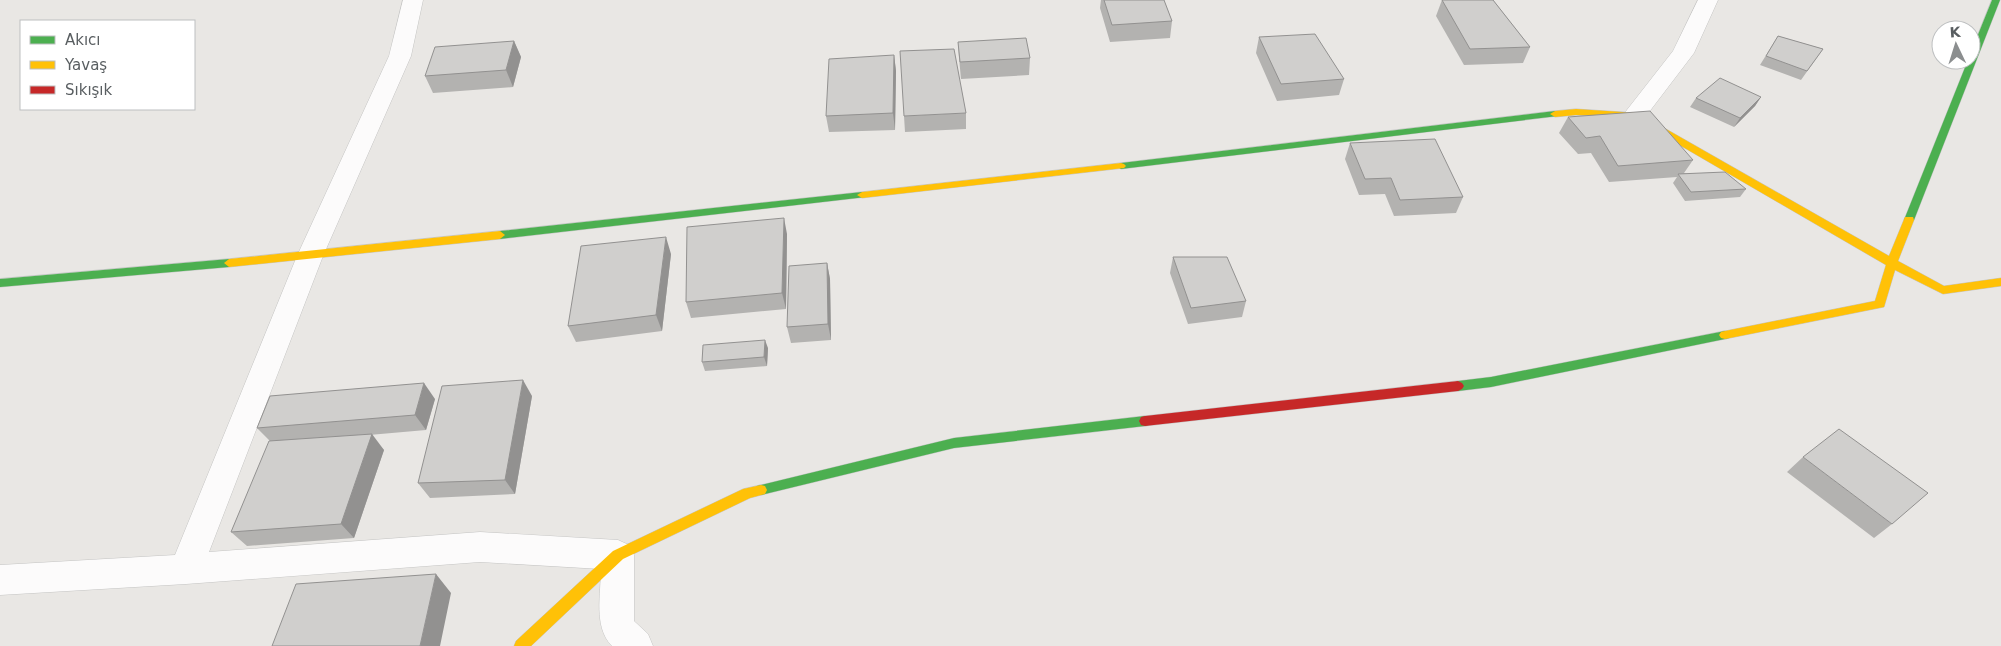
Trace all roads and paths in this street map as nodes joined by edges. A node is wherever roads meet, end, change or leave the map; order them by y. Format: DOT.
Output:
graph roads {
  1 [pos="412,0"];
  2 [pos="1708,0"];
  3 [pos="1996,0"];
  4 [pos="1635,115"];
  5 [pos="310,256"];
  6 [pos="1892,263"];
  7 [pos="2001,282"];
  8 [pos="0,283"];
  9 [pos="618,555"];
  10 [pos="186,569"];
  11 [pos="0,580"];
  12 [pos="520,646"];
  13 [pos="636,646"];
  1 -- 5 [label="street"];
  2 -- 4 [label="street"];
  3 -- 6 [label="street"];
  4 -- 5 [label="street"];
  4 -- 6 [label="street"];
  5 -- 8 [label="street"];
  5 -- 10 [label="street"];
  6 -- 7 [label="street"];
  6 -- 9 [label="street"];
  9 -- 10 [label="street"];
  9 -- 12 [label="street"];
  9 -- 13 [label="street"];
  10 -- 11 [label="street"];
}
